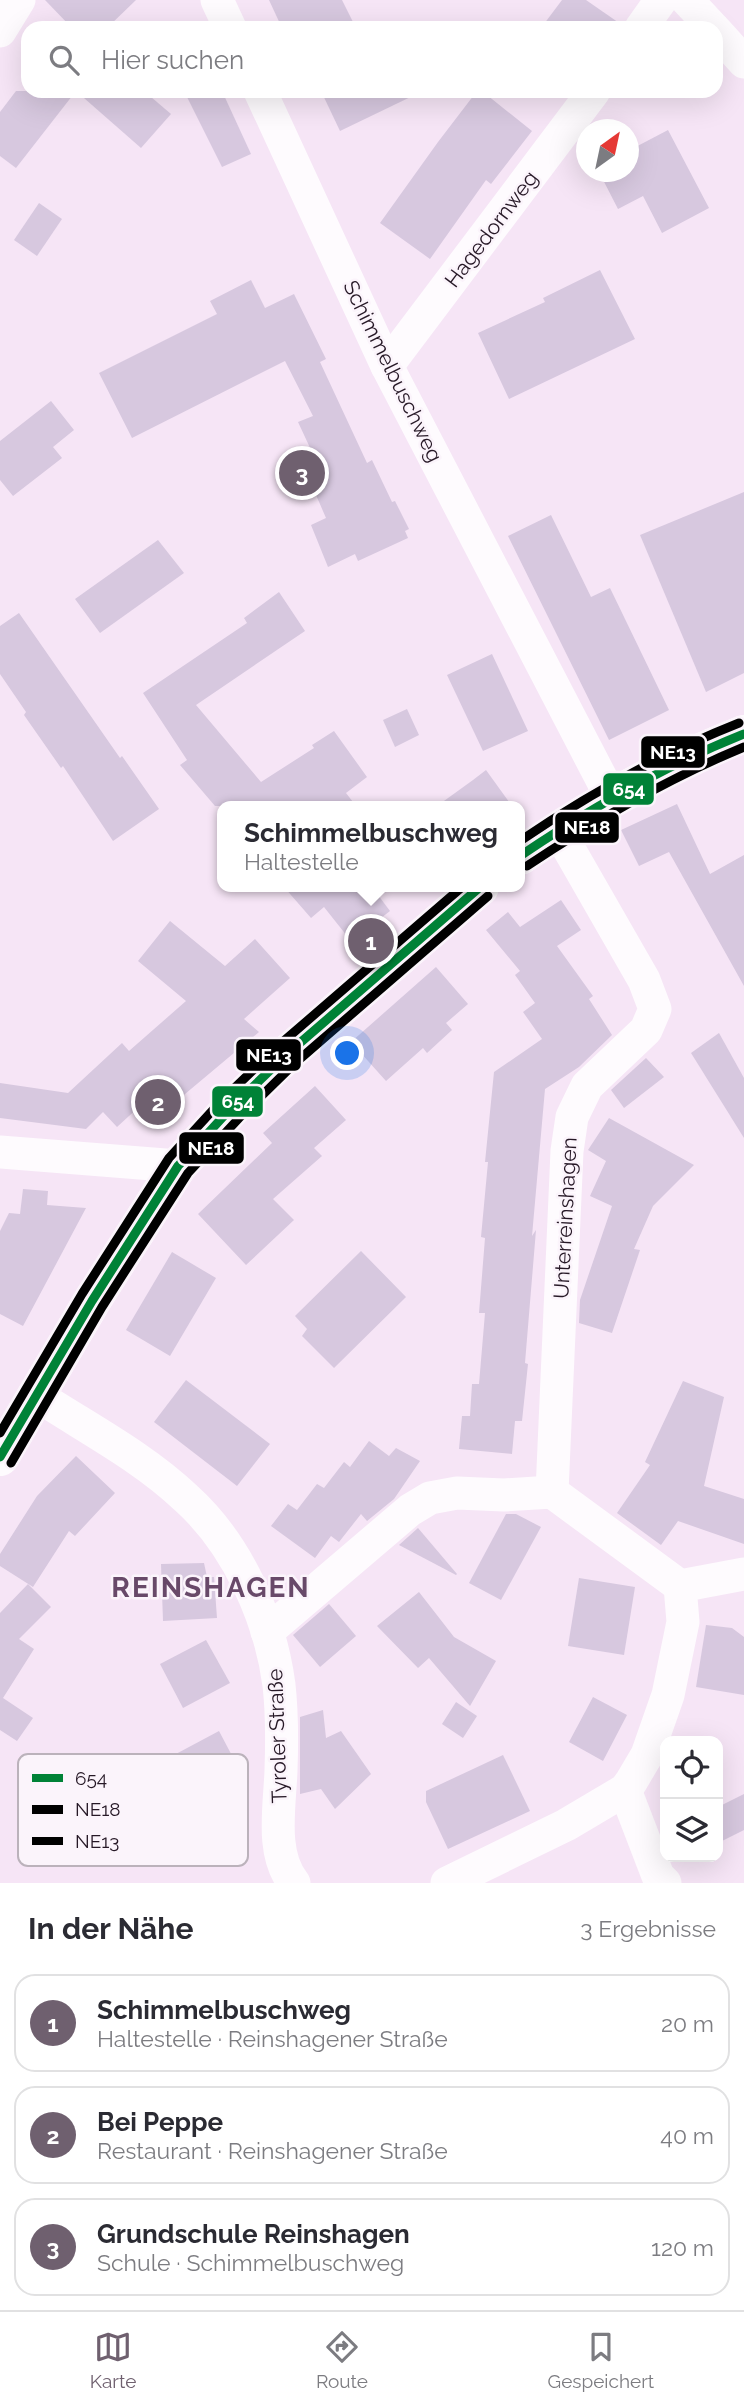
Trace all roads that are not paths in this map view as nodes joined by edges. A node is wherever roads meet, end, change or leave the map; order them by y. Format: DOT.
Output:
graph roads {
  1 [pos="19,0"];
  2 [pos="217,0"];
  3 [pos="661,0"];
  4 [pos="687,0"];
  5 [pos="227,21"];
  6 [pos="646,21"];
  7 [pos="706,21"];
  8 [pos="0,31"];
  9 [pos="723,40"];
  10 [pos="744,62"];
  11 [pos="263,98"];
  12 [pos="589,98"];
  13 [pos="387,366"];
  14 [pos="744,734"];
  15 [pos="611,796"];
  16 [pos="558,830"];
  17 [pos="525,853"];
  18 [pos="474,892"];
  19 [pos="0,1152"];
  20 [pos="178,1166"];
  21 [pos="38,1396"];
  22 [pos="0,1457"];
  23 [pos="552,1492"];
  24 [pos="744,1574"];
  25 [pos="680,1586"];
  26 [pos="267,1632"];
  27 [pos="625,1790"];
  28 [pos="294,1883"];
  29 [pos="447,1883"];
  30 [pos="665,1883"];
  1 -- 8 [label="street"];
  2 -- 5 [label="street"];
  3 -- 6 [label="street"];
  4 -- 7 [label="street"];
  9 -- 10 [label="street"];
  11 -- 13 [label="street, Schimmelbuschweg"];
  12 -- 13 [label="street, Hagedornweg"];
  13 -- 15 [label="street, Schimmelbuschweg"];
  14 -- 15 [label="main road"];
  15 -- 16 [label="main road"];
  16 -- 17 [label="main road"];
  16 -- 23 [label="street, Unterreinshagen"];
  18 -- 20 [label="main road"];
  19 -- 20 [label="street"];
  20 -- 21 [label="main road"];
  21 -- 22 [label="main road"];
  21 -- 26 [label="street, Tyroler Straße"];
  23 -- 25 [label="street"];
  23 -- 26 [label="street"];
  24 -- 25 [label="street"];
  25 -- 27 [label="street"];
  26 -- 28 [label="street, Tyroler Straße"];
  27 -- 29 [label="street"];
  27 -- 30 [label="street"];
}
